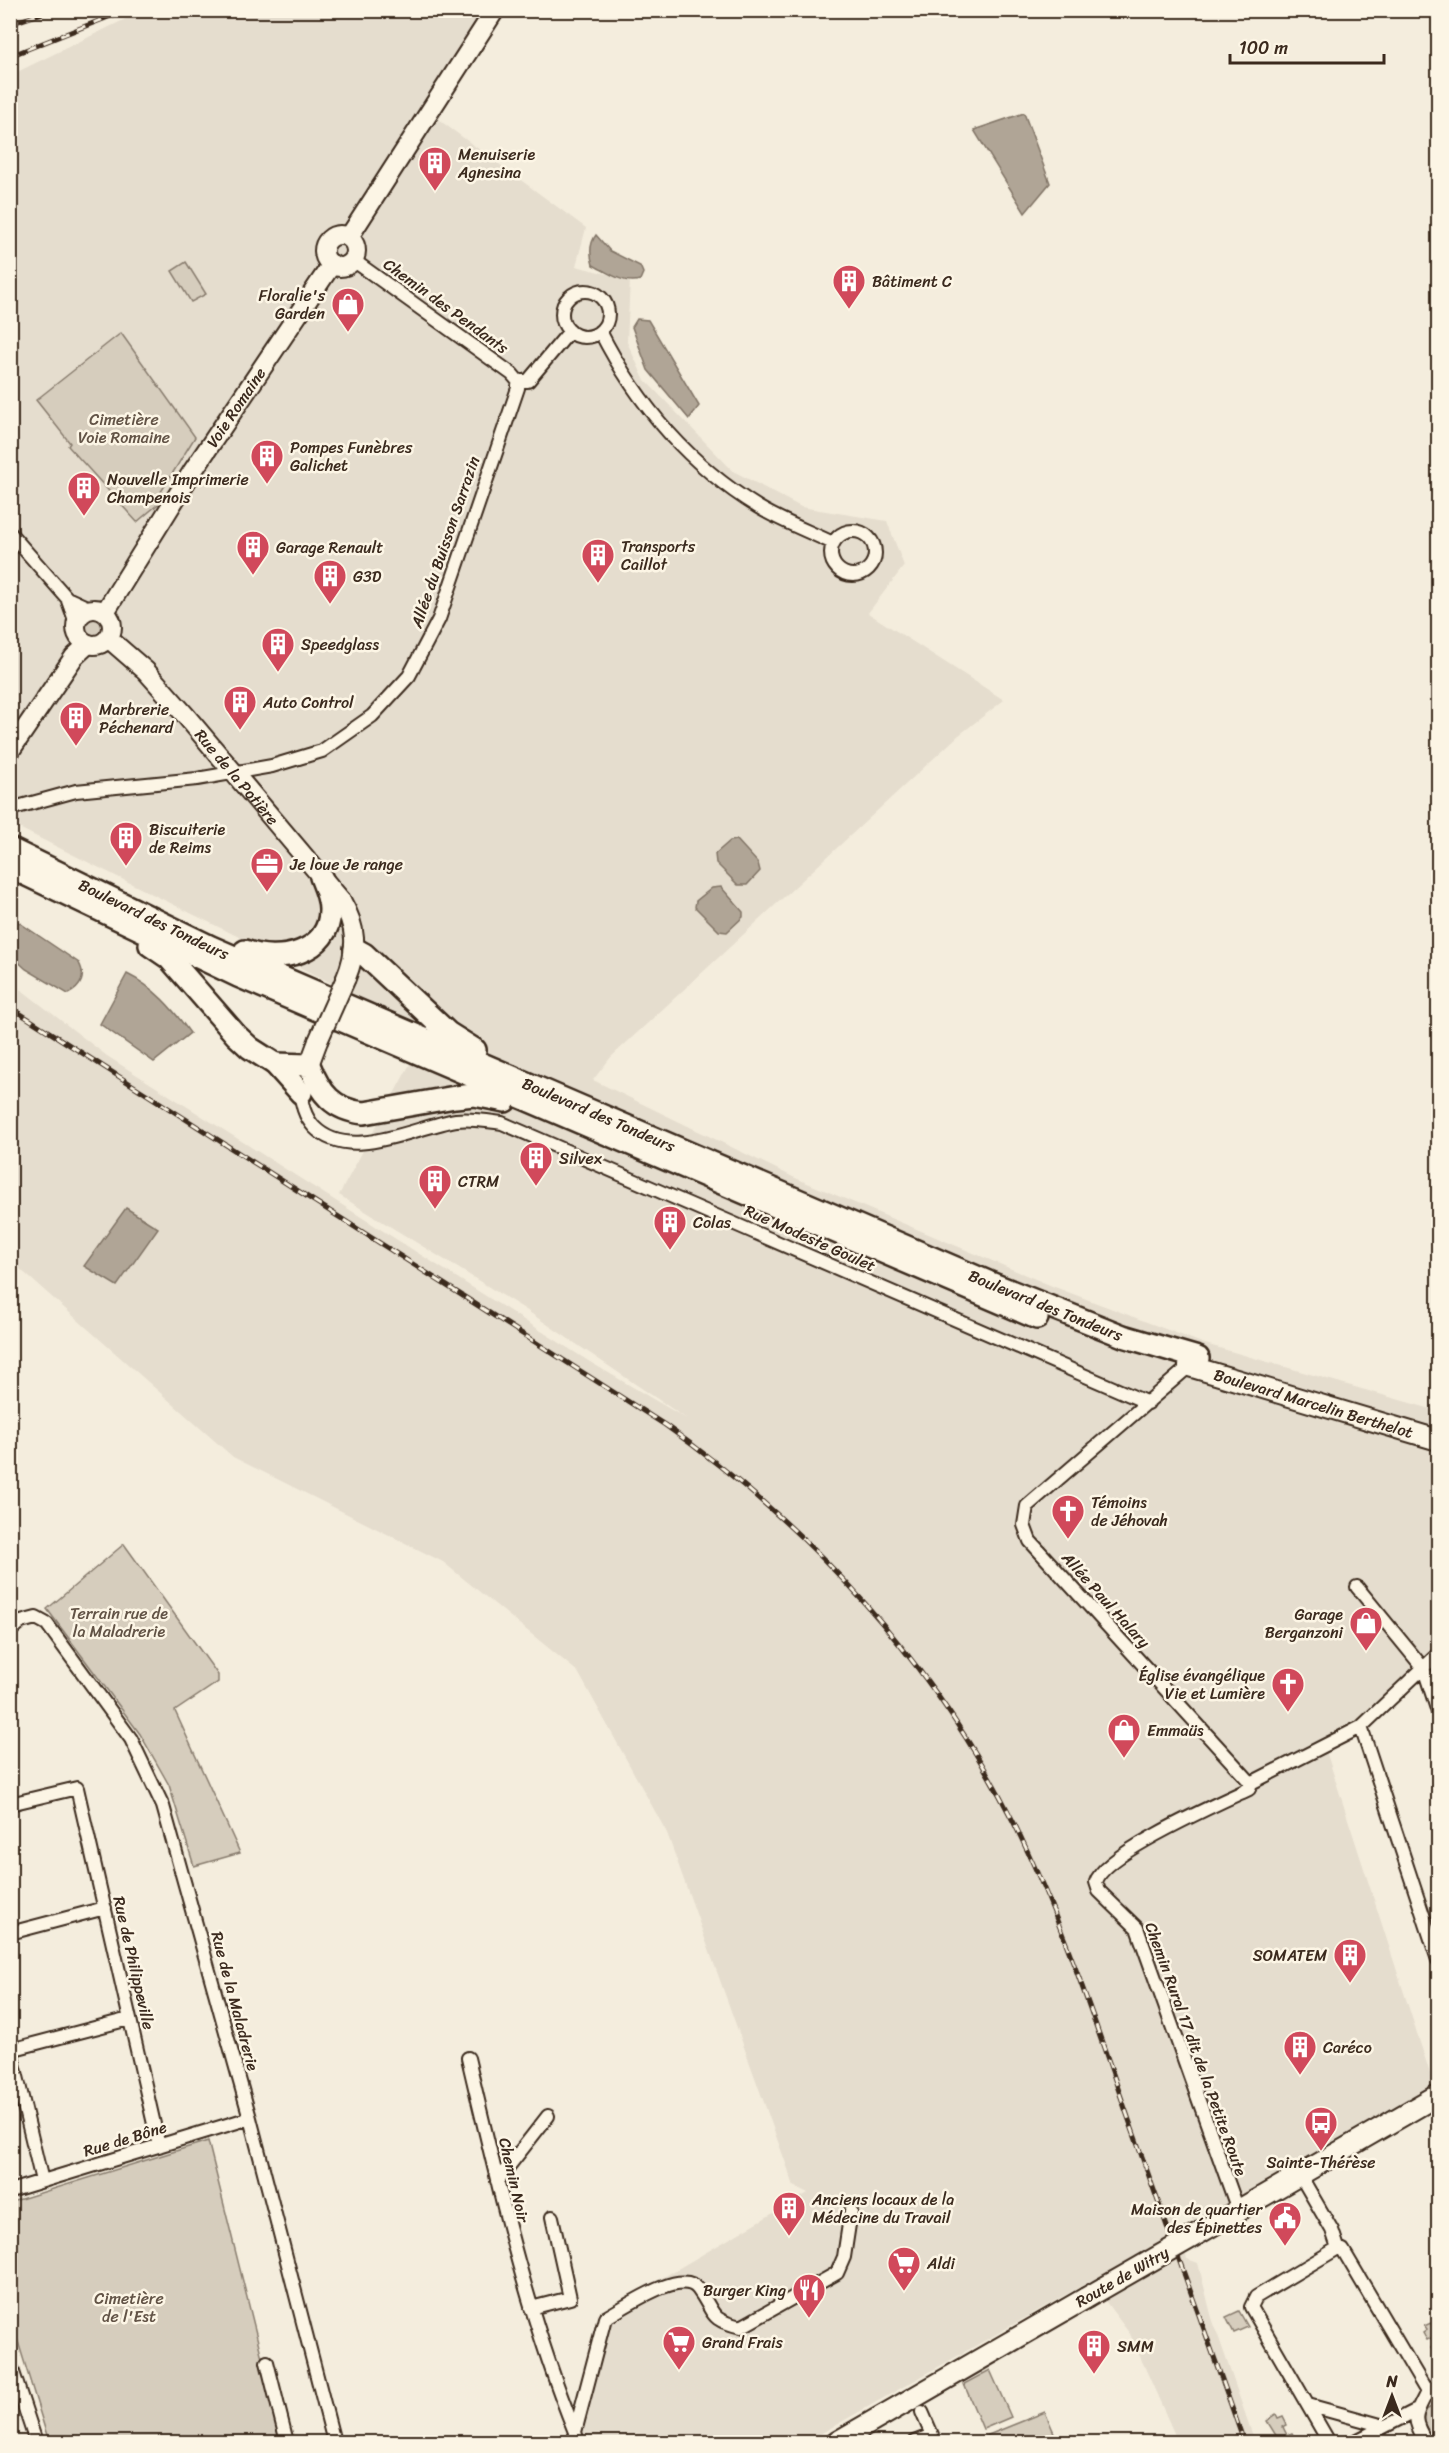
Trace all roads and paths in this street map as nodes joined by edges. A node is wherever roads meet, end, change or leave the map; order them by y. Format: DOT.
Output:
graph roads {
  1 [pos="495,10"];
  2 [pos="349,237"];
  3 [pos="353,260"];
  4 [pos="332,264"];
  5 [pos="570,331"];
  6 [pos="600,331"];
  7 [pos="518,381"];
  8 [pos="10,533"];
  9 [pos="833,543"];
  10 [pos="67,598"];
  11 [pos="98,610"];
  12 [pos="81,634"];
  13 [pos="108,638"];
  14 [pos="10,751"];
  15 [pos="231,771"];
  16 [pos="10,809"];
  17 [pos="10,849"];
  18 [pos="10,867"];
  19 [pos="321,877"];
  20 [pos="39,880"];
  21 [pos="104,895"];
  22 [pos="355,949"];
  23 [pos="275,1064"];
  24 [pos="309,1065"];
  25 [pos="301,1093"];
  26 [pos="611,1120"];
  27 [pos="771,1206"];
  28 [pos="1193,1362"];
  29 [pos="1148,1403"];
  30 [pos="1438,1429"];
  31 [pos="1438,1440"];
  32 [pos="1357,1587"];
  33 [pos="10,1631"];
  34 [pos="1438,1654"];
  35 [pos="1424,1669"];
  36 [pos="1438,1712"];
  37 [pos="1361,1727"];
  38 [pos="1251,1783"];
  39 [pos="10,1804"];
  40 [pos="105,1908"];
  41 [pos="10,1933"];
  42 [pos="1438,1960"];
  43 [pos="129,2019"];
  44 [pos="11,2050"];
  45 [pos="468,2058"];
  46 [pos="1438,2095"];
  47 [pos="548,2116"];
  48 [pos="250,2118"];
  49 [pos="159,2146"];
  50 [pos="1300,2175"];
  51 [pos="42,2181"];
  52 [pos="497,2181"];
  53 [pos="10,2191"];
  54 [pos="1239,2210"];
  55 [pos="851,2211"];
  56 [pos="552,2217"];
  57 [pos="1338,2248"];
  58 [pos="531,2308"];
  59 [pos="267,2362"];
  60 [pos="10,2363"];
  61 [pos="1438,2385"];
  62 [pos="1427,2392"];
  63 [pos="1308,2404"];
  64 [pos="1415,2410"];
  65 [pos="922,2412"];
  66 [pos="1384,2426"];
  67 [pos="577,2437"];
  68 [pos="36,2442"];
  69 [pos="287,2442"];
  70 [pos="334,2442"];
  71 [pos="837,2442"];
  72 [pos="914,2442"];
  73 [pos="1329,2442"];
  74 [pos="1354,2442"];
  75 [pos="1426,2442"];
  1 -- 2 [label="main road"];
  2 -- 3 [label="main road"];
  2 -- 4 [label="main road"];
  3 -- 4 [label="main road"];
  3 -- 7 [label="street, Chemin des Pendants"];
  4 -- 11 [label="main road, Voie Romaine"];
  5 -- 6 [label="street"];
  5 -- 6 [label="street"];
  5 -- 7 [label="street"];
  6 -- 9 [label="street"];
  7 -- 15 [label="street, Allée du Buisson Sarrazin"];
  8 -- 10 [label="street"];
  10 -- 11 [label="street"];
  10 -- 12 [label="street"];
  11 -- 12 [label="main road"];
  11 -- 13 [label="main road"];
  12 -- 13 [label="main road"];
  12 -- 14 [label="main road"];
  13 -- 15 [label="main road, Rue de la Potière"];
  15 -- 16 [label="street, Allée du Buisson Sarrazin"];
  15 -- 19 [label="main road, Rue de la Potière"];
  17 -- 21 [label="highway, Boulevard des Tondeurs"];
  18 -- 20 [label="highway, Boulevard des Tondeurs"];
  19 -- 21 [label="highway"];
  19 -- 22 [label="main road, Rue de la Potière"];
  20 -- 23 [label="highway"];
  20 -- 27 [label="highway, Boulevard des Tondeurs"];
  21 -- 26 [label="highway, Boulevard des Tondeurs"];
  22 -- 24 [label="main road, bridge"];
  22 -- 26 [label="highway"];
  23 -- 24 [label="highway"];
  23 -- 25 [label="highway"];
  24 -- 25 [label="street"];
  24 -- 27 [label="highway"];
  25 -- 29 [label="street, Rue Modeste Goulet"];
  26 -- 28 [label="highway, Boulevard des Tondeurs"];
  27 -- 28 [label="highway, Boulevard des Tondeurs"];
  28 -- 29 [label="street, Allée Paul Halary"];
  28 -- 30 [label="main road, Boulevard Marcelin Berthelot"];
  28 -- 31 [label="main road, Boulevard Marcelin Berthelot"];
  29 -- 38 [label="street, Allée Paul Halary"];
  32 -- 35 [label="street"];
  33 -- 48 [label="street, Rue de la Maladrerie"];
  34 -- 35 [label="street"];
  35 -- 36 [label="street"];
  35 -- 37 [label="street"];
  37 -- 38 [label="street"];
  37 -- 42 [label="street"];
  38 -- 54 [label="street, Chemin Rural 17 dit de la Petite Route"];
  39 -- 40 [label="street, Rue de Philippeville"];
  40 -- 41 [label="street"];
  40 -- 43 [label="street, Rue de Philippeville"];
  43 -- 44 [label="street"];
  43 -- 49 [label="street, Rue de Philippeville"];
  44 -- 51 [label="street"];
  45 -- 52 [label="street, Chemin Noir"];
  46 -- 50 [label="main road, Route de Witry"];
  47 -- 52 [label="street"];
  48 -- 49 [label="street, Rue de Bône"];
  48 -- 70 [label="street, Rue de la Maladrerie"];
  49 -- 51 [label="street, Rue de Bône"];
  50 -- 54 [label="main road, Route de Witry"];
  50 -- 57 [label="street"];
  51 -- 53 [label="street, Rue de Bône"];
  52 -- 58 [label="street, Chemin Noir"];
  54 -- 71 [label="main road, Route de Witry, bridge"];
  55 -- 67 [label="street"];
  56 -- 58 [label="street, Chemin Noir"];
  57 -- 62 [label="street"];
  57 -- 63 [label="street"];
  58 -- 67 [label="street, Chemin Noir"];
  59 -- 69 [label="street"];
  60 -- 68 [label="street"];
  61 -- 62 [label="street"];
  62 -- 64 [label="street"];
  63 -- 66 [label="street"];
  63 -- 73 [label="street"];
  64 -- 66 [label="street"];
  64 -- 75 [label="street"];
  65 -- 72 [label="street"];
  66 -- 74 [label="street"];
}
